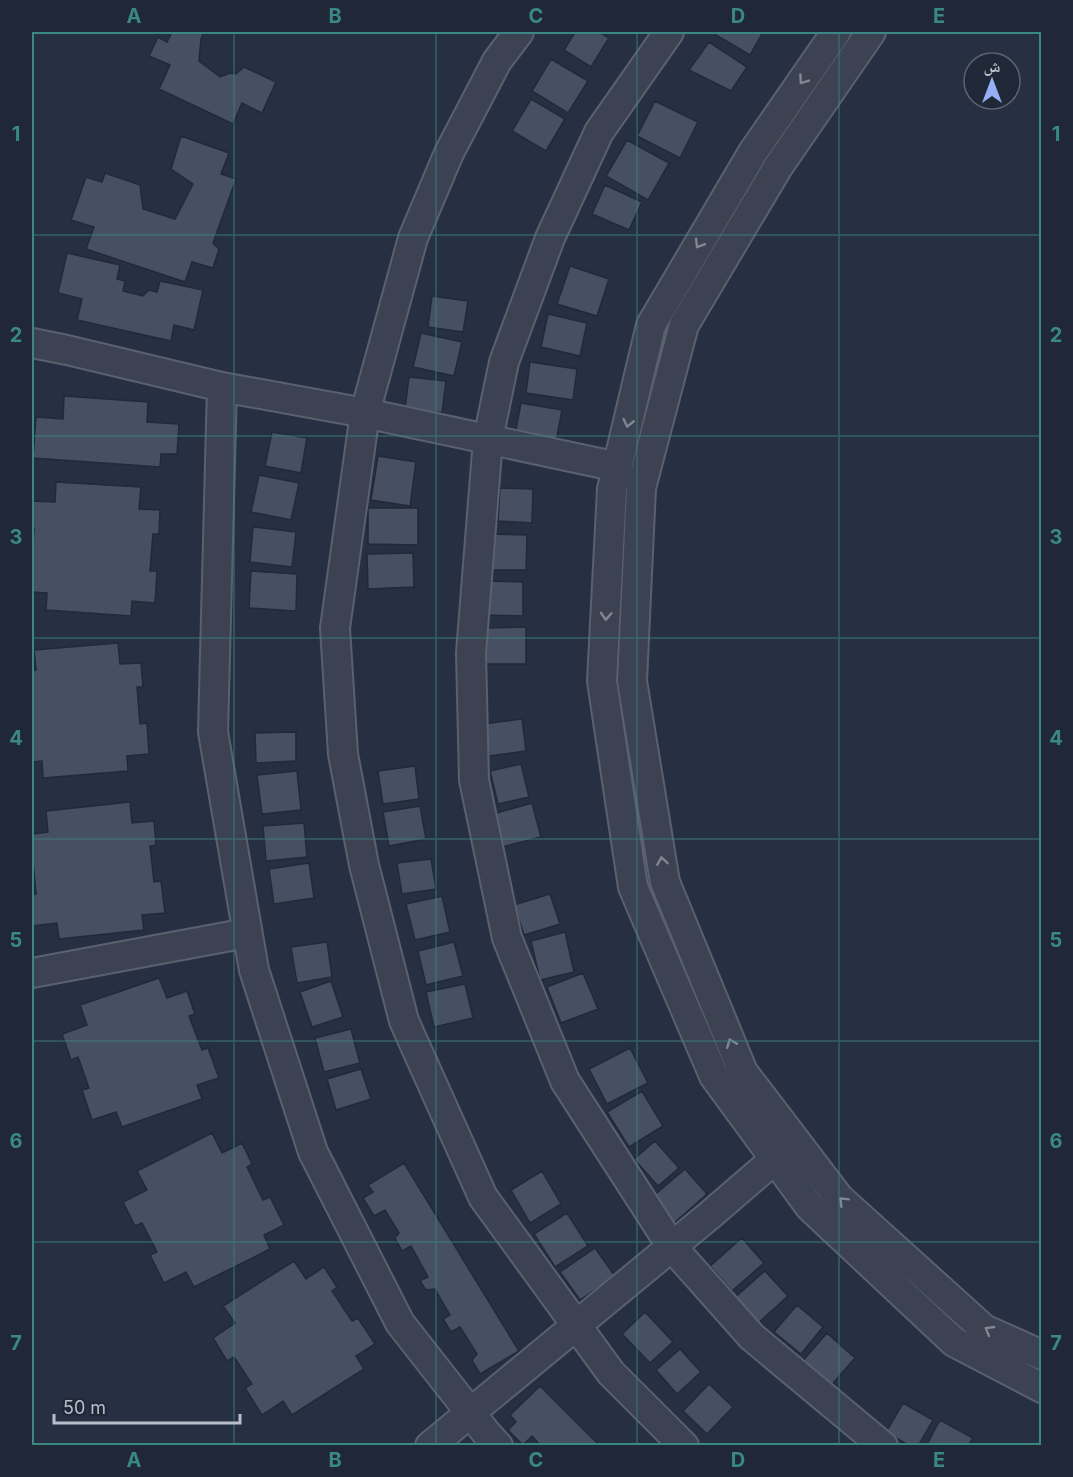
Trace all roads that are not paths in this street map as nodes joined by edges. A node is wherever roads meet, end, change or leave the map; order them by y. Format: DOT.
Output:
graph roads {
  1 [pos="519,32"];
  2 [pos="669,32"];
  3 [pos="837,32"];
  4 [pos="871,32"];
  5 [pos="32,343"];
  6 [pos="222,387"];
  7 [pos="365,413"];
  8 [pos="488,440"];
  9 [pos="618,467"];
  10 [pos="248,933"];
  11 [pos="32,973"];
  12 [pos="775,1159"];
  13 [pos="672,1246"];
  14 [pos="576,1325"];
  15 [pos="1041,1355"];
  16 [pos="1041,1388"];
  17 [pos="470,1413"];
  18 [pos="430,1446"];
  19 [pos="498,1446"];
  20 [pos="684,1446"];
  21 [pos="883,1446"];
  1 -- 7 [label="street"];
  2 -- 8 [label="street"];
  3 -- 9 [label="street, one-way"];
  15 -- 4 [label="street, one-way"];
  5 -- 6 [label="street"];
  6 -- 7 [label="street"];
  6 -- 10 [label="street"];
  7 -- 8 [label="street"];
  7 -- 14 [label="street"];
  8 -- 9 [label="street"];
  8 -- 13 [label="street"];
  9 -- 12 [label="street, one-way"];
  10 -- 11 [label="street"];
  10 -- 17 [label="street"];
  12 -- 13 [label="street"];
  12 -- 16 [label="street"];
  13 -- 14 [label="street"];
  13 -- 21 [label="street"];
  14 -- 17 [label="street"];
  14 -- 20 [label="street"];
  17 -- 18 [label="street"];
  17 -- 19 [label="street"];
}
